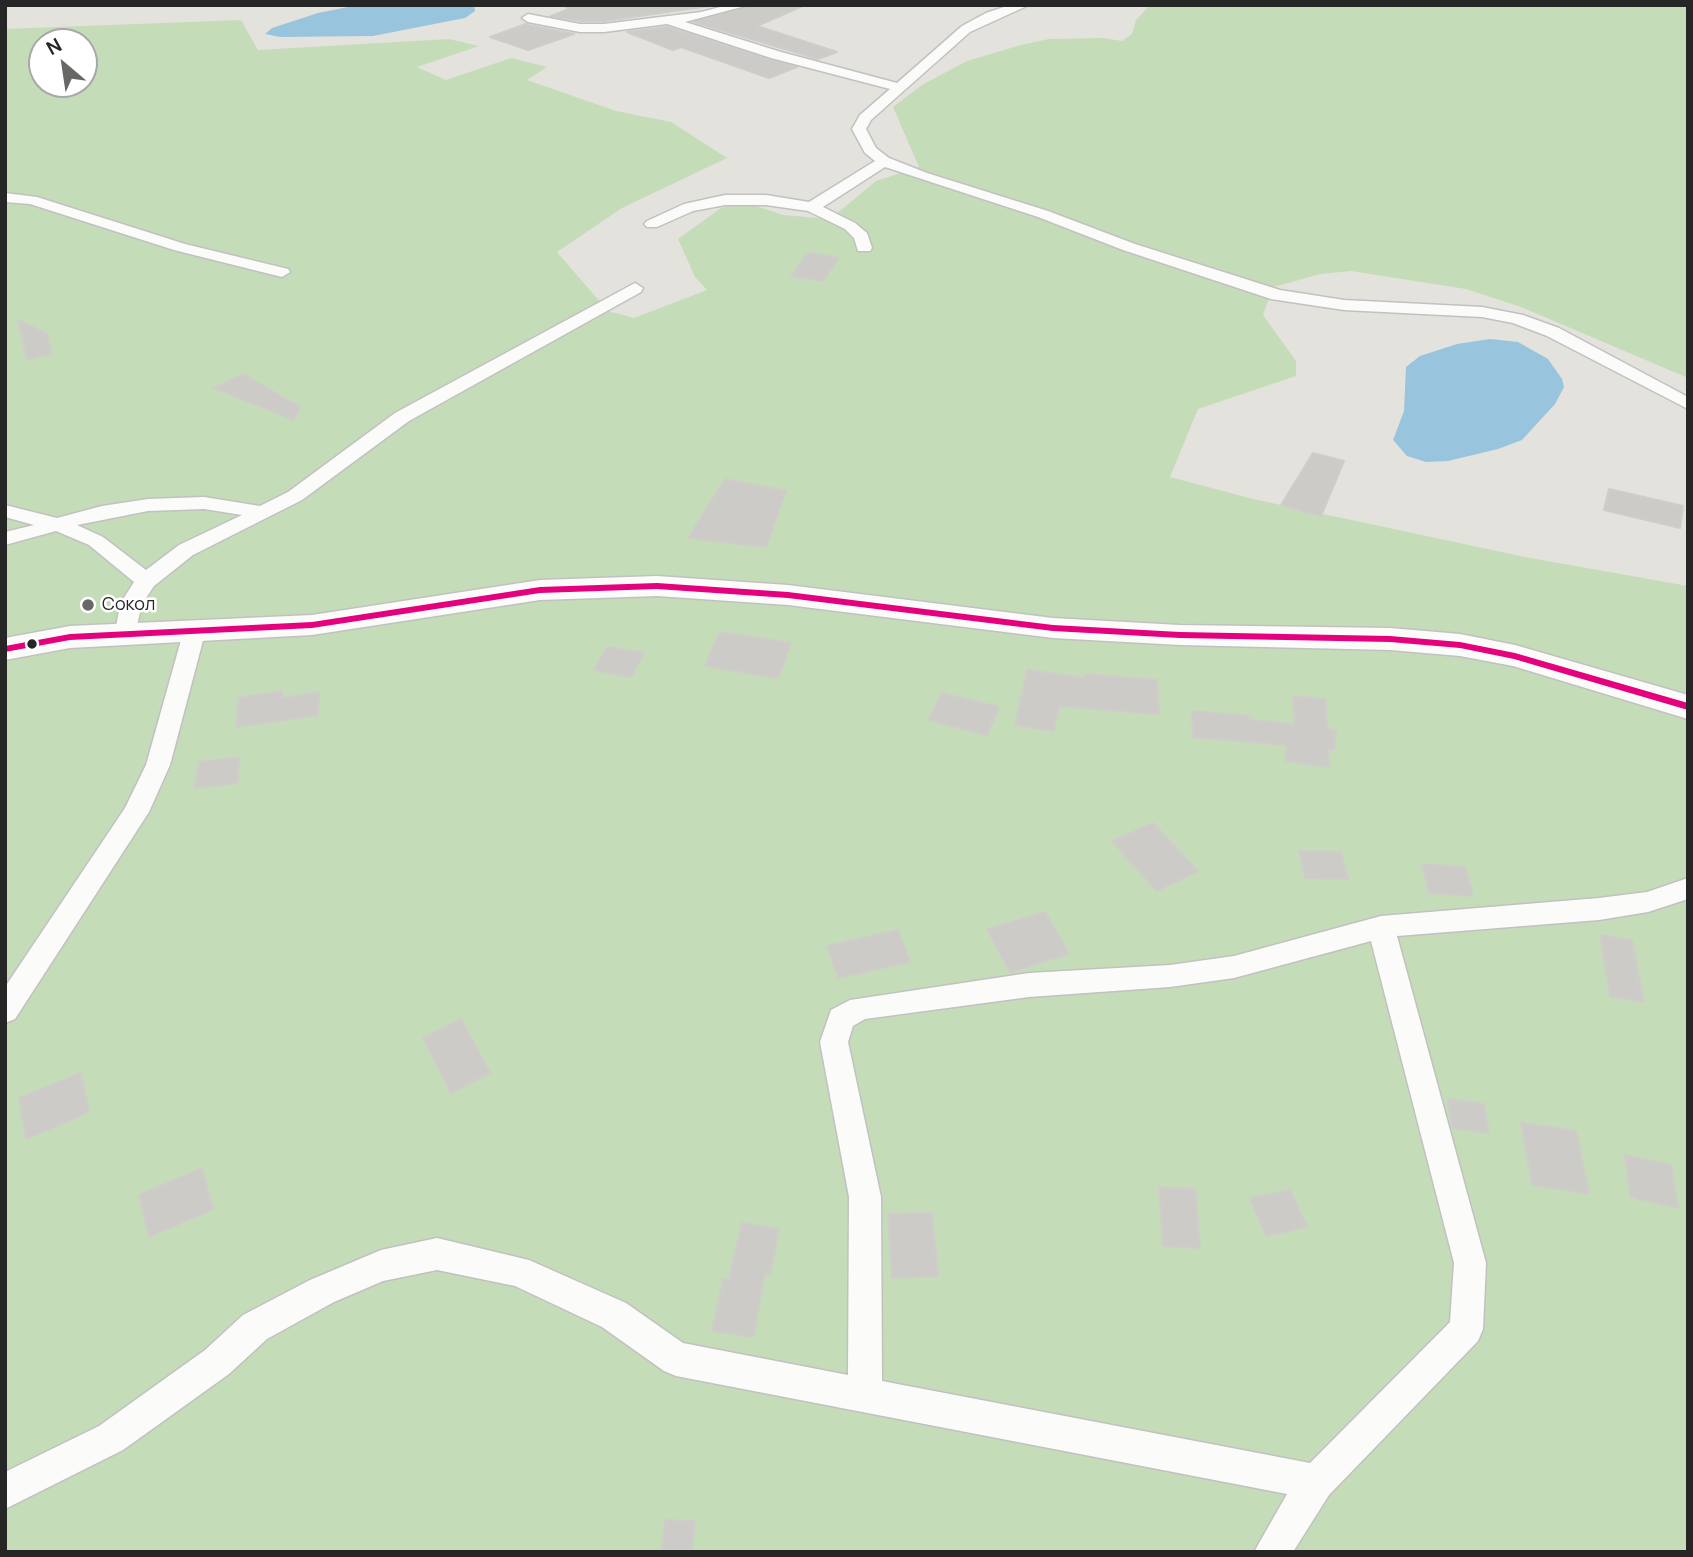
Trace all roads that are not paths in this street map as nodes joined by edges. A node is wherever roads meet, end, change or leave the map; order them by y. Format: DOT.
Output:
graph roads {
  1 [pos="743,5"];
  2 [pos="1023,5"];
  3 [pos="528,18"];
  4 [pos="671,21"];
  5 [pos="901,88"];
  6 [pos="884,162"];
  7 [pos="5,197"];
  8 [pos="812,207"];
  9 [pos="652,224"];
  10 [pos="864,248"];
  11 [pos="282,272"];
  12 [pos="635,288"];
  13 [pos="1688,404"];
  14 [pos="5,511"];
  15 [pos="265,513"];
  16 [pos="56,524"];
  17 [pos="5,539"];
  18 [pos="146,581"];
  19 [pos="126,633"];
  20 [pos="194,633"];
  21 [pos="5,649"];
  22 [pos="1688,707"];
  23 [pos="1688,888"];
  24 [pos="1381,927"];
  25 [pos="5,1011"];
  26 [pos="865,1395"];
  27 [pos="1317,1482"];
  28 [pos="5,1492"];
  29 [pos="1272,1552"];
  1 -- 4 [label="street"];
  2 -- 5 [label="street"];
  3 -- 4 [label="street"];
  4 -- 5 [label="street"];
  5 -- 6 [label="street"];
  6 -- 8 [label="street"];
  6 -- 13 [label="street"];
  7 -- 11 [label="street"];
  8 -- 9 [label="street"];
  8 -- 10 [label="street"];
  12 -- 15 [label="street"];
  14 -- 16 [label="street"];
  15 -- 16 [label="street"];
  15 -- 18 [label="street"];
  16 -- 17 [label="street"];
  16 -- 18 [label="street"];
  18 -- 19 [label="street"];
  19 -- 20 [label="main road"];
  19 -- 21 [label="main road"];
  20 -- 22 [label="main road"];
  20 -- 25 [label="street"];
  23 -- 24 [label="street"];
  24 -- 26 [label="street"];
  24 -- 27 [label="street"];
  26 -- 27 [label="street"];
  26 -- 28 [label="street"];
  27 -- 29 [label="street"];
}
